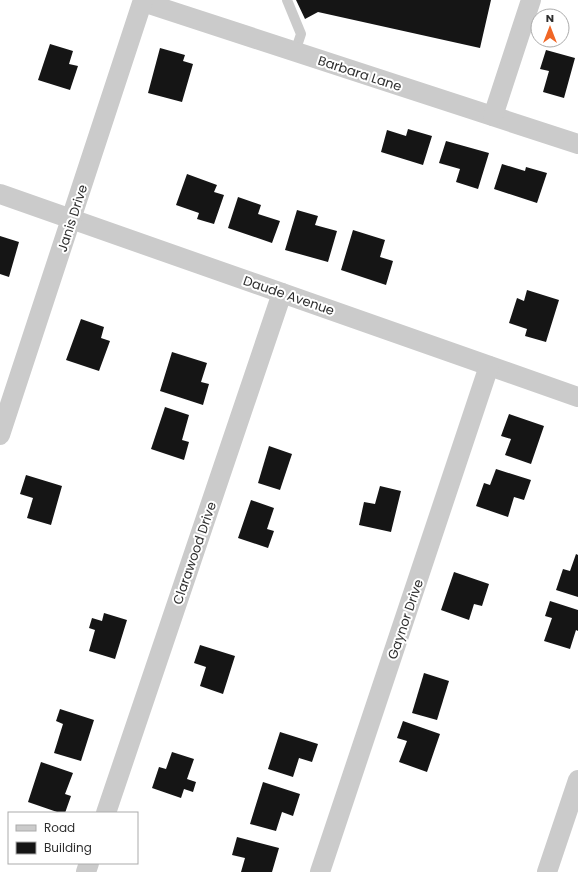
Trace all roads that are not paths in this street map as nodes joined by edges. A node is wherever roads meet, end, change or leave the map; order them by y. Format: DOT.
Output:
graph roads {
  1 [pos="287,0"];
  2 [pos="531,0"];
  3 [pos="143,1"];
  4 [pos="295,52"];
  5 [pos="493,116"];
  6 [pos="578,144"];
  7 [pos="0,194"];
  8 [pos="72,219"];
  9 [pos="282,293"];
  10 [pos="490,366"];
  11 [pos="578,397"];
  12 [pos="0,435"];
  13 [pos="578,780"];
  14 [pos="106,812"];
  15 [pos="320,872"];
  16 [pos="547,872"];
  1 -- 4 [label="lane"];
  2 -- 5 [label="street"];
  3 -- 4 [label="street, Barbara Lane"];
  3 -- 8 [label="street, Janis Drive"];
  4 -- 5 [label="street, Barbara Lane"];
  5 -- 6 [label="street, Barbara Lane"];
  7 -- 8 [label="street, Daude Avenue"];
  8 -- 9 [label="street, Daude Avenue"];
  8 -- 12 [label="street, Janis Drive"];
  9 -- 10 [label="street, Daude Avenue"];
  9 -- 14 [label="street, Clarawood Drive"];
  10 -- 11 [label="street, Daude Avenue"];
  10 -- 15 [label="street, Gaynor Drive"];
  13 -- 16 [label="street"];
}
